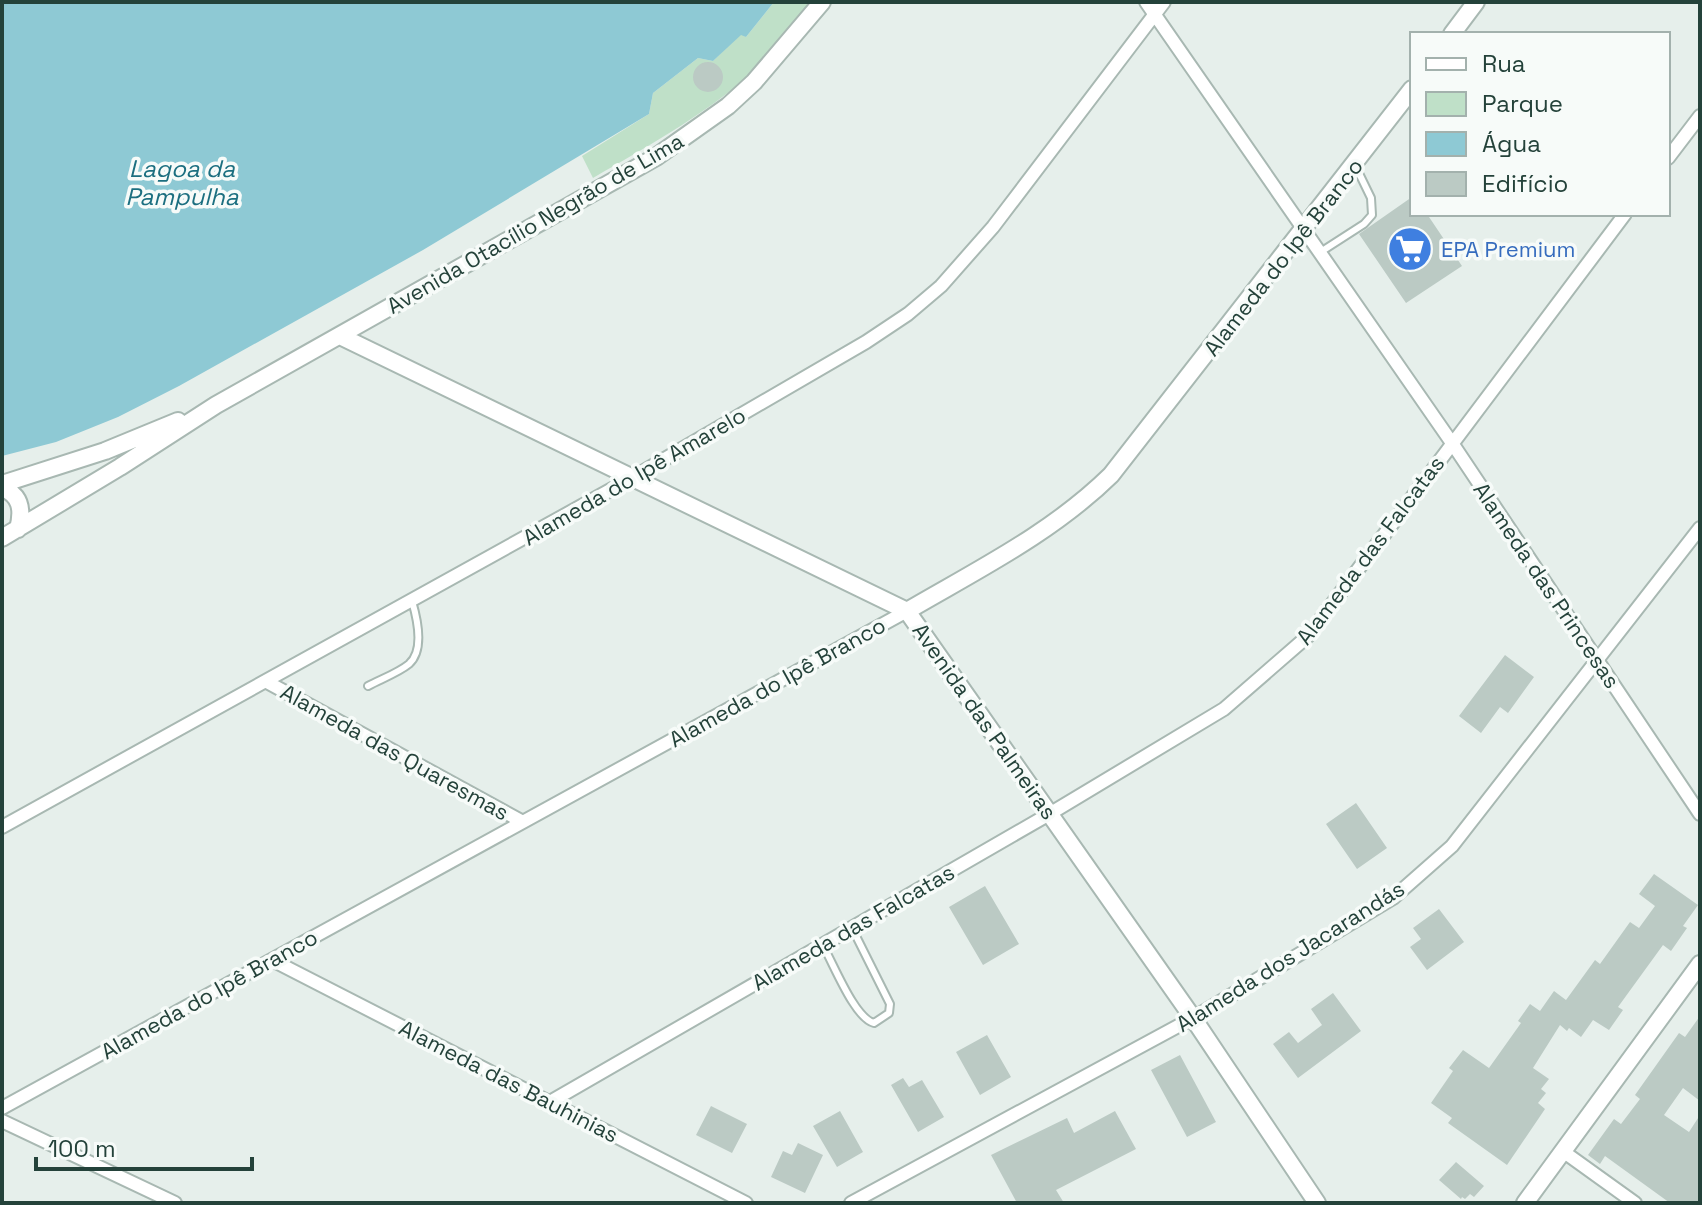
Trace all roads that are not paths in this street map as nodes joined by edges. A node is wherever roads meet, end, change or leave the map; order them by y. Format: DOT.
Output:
graph roads {
  1 [pos="822,2"];
  2 [pos="1146,2"];
  3 [pos="1164,2"];
  4 [pos="1476,2"];
  5 [pos="1155,14"];
  6 [pos="1454,32"];
  7 [pos="1410,92"];
  8 [pos="1700,116"];
  9 [pos="1670,155"];
  10 [pos="1355,165"];
  11 [pos="1623,216"];
  12 [pos="1303,231"];
  13 [pos="1319,253"];
  14 [pos="340,336"];
  15 [pos="216,405"];
  16 [pos="1452,443"];
  17 [pos="632,478"];
  18 [pos="2,486"];
  19 [pos="1700,528"];
  20 [pos="18,529"];
  21 [pos="2,538"];
  22 [pos="412,601"];
  23 [pos="907,611"];
  24 [pos="1597,659"];
  25 [pos="267,682"];
  26 [pos="368,686"];
  27 [pos="1051,813"];
  28 [pos="1700,814"];
  29 [pos="523,822"];
  30 [pos="2,827"];
  31 [pos="851,927"];
  32 [pos="822,944"];
  33 [pos="272,960"];
  34 [pos="1700,964"];
  35 [pos="1193,1018"];
  36 [pos="550,1102"];
  37 [pos="2,1108"];
  38 [pos="2,1121"];
  39 [pos="1564,1152"];
  40 [pos="1284,1153"];
  41 [pos="175,1203"];
  42 [pos="746,1203"];
  43 [pos="851,1203"];
  44 [pos="1317,1203"];
  45 [pos="1330,1203"];
  46 [pos="1525,1203"];
  47 [pos="1635,1203"];
  1 -- 14 [label="street, Avenida Otacílio Negrão de Lima"];
  2 -- 5 [label="street, Alameda das Princesas"];
  3 -- 5 [label="street, Alameda do Ipê Amarelo"];
  4 -- 6 [label="street"];
  5 -- 12 [label="street, Alameda das Princesas"];
  5 -- 17 [label="street, Alameda do Ipê Amarelo"];
  7 -- 10 [label="street, Alameda do Ipê Branco"];
  8 -- 9 [label="street"];
  10 -- 12 [label="street, Alameda do Ipê Branco"];
  10 -- 13 [label="lane"];
  11 -- 16 [label="street, Alameda das Falcatas"];
  12 -- 13 [label="street, Alameda das Princesas"];
  12 -- 23 [label="street, Alameda do Ipê Branco"];
  13 -- 16 [label="street, Alameda das Princesas"];
  14 -- 15 [label="street, Avenida Otacílio Negrão de Lima"];
  14 -- 17 [label="street, Avenida das Palmeiras"];
  15 -- 18 [label="street, Avenida Otacílio Negrão de Lima"];
  15 -- 20 [label="street, Avenida Otacílio Negrão de Lima"];
  16 -- 24 [label="street, Alameda das Princesas"];
  16 -- 27 [label="street, Alameda das Falcatas"];
  17 -- 22 [label="street, Alameda do Ipê Amarelo"];
  17 -- 23 [label="street, Avenida das Palmeiras"];
  18 -- 20 [label="street"];
  19 -- 24 [label="street, Alameda dos Jacarandás"];
  20 -- 21 [label="street, Avenida Otacílio Negrão de Lima"];
  22 -- 25 [label="street, Alameda do Ipê Amarelo"];
  22 -- 26 [label="lane"];
  23 -- 27 [label="street, Avenida das Palmeiras"];
  23 -- 29 [label="street, Alameda do Ipê Branco"];
  24 -- 28 [label="street, Alameda das Princesas"];
  24 -- 35 [label="street, Alameda dos Jacarandás"];
  25 -- 29 [label="street, Alameda das Quaresmas"];
  25 -- 30 [label="street, Alameda do Ipê Amarelo"];
  27 -- 31 [label="street, Alameda das Falcatas"];
  27 -- 35 [label="street, Avenida das Palmeiras"];
  29 -- 33 [label="street, Alameda do Ipê Branco"];
  31 -- 32 [label="street, Alameda das Falcatas"];
  31 -- 32 [label="lane"];
  32 -- 36 [label="street, Alameda das Falcatas"];
  33 -- 36 [label="street, Alameda das Bauhinias"];
  33 -- 37 [label="street, Alameda do Ipê Branco"];
  34 -- 39 [label="street"];
  35 -- 40 [label="street, Avenida das Palmeiras"];
  35 -- 43 [label="street, Alameda dos Jacarandás"];
  36 -- 42 [label="street, Alameda das Bauhinias"];
  38 -- 41 [label="street"];
  39 -- 46 [label="street"];
  39 -- 47 [label="street"];
  40 -- 44 [label="street, Avenida das Palmeiras"];
  40 -- 45 [label="street, Avenida das Palmeiras"];
}
